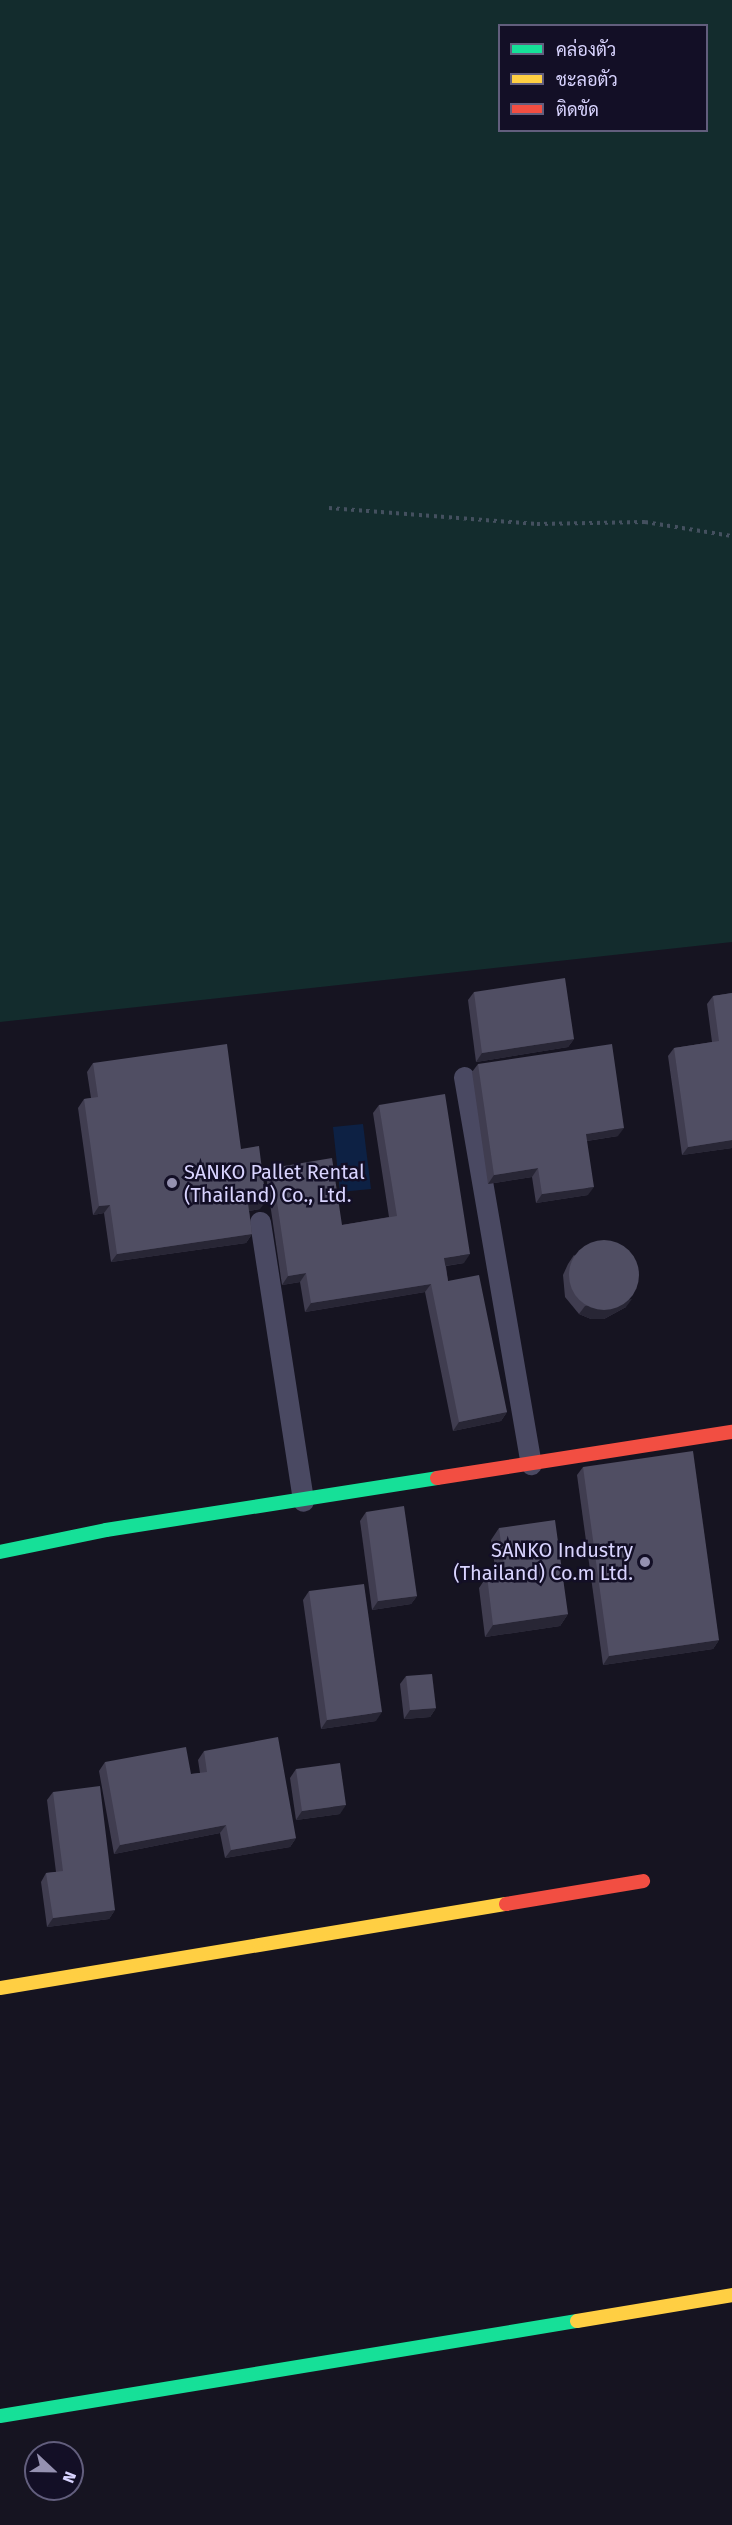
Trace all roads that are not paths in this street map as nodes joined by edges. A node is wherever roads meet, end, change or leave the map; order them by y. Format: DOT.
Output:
graph roads {
  1 [pos="464,1077"];
  2 [pos="260,1222"];
  3 [pos="732,1432"];
  4 [pos="531,1464"];
  5 [pos="303,1501"];
  6 [pos="0,1552"];
  7 [pos="643,1881"];
  8 [pos="0,1988"];
  9 [pos="732,2295"];
  10 [pos="0,2416"];
  1 -- 4 [label="lane"];
  2 -- 5 [label="lane"];
  3 -- 4 [label="street"];
  4 -- 5 [label="street"];
  5 -- 6 [label="street"];
  7 -- 8 [label="street"];
  9 -- 10 [label="street"];
}
